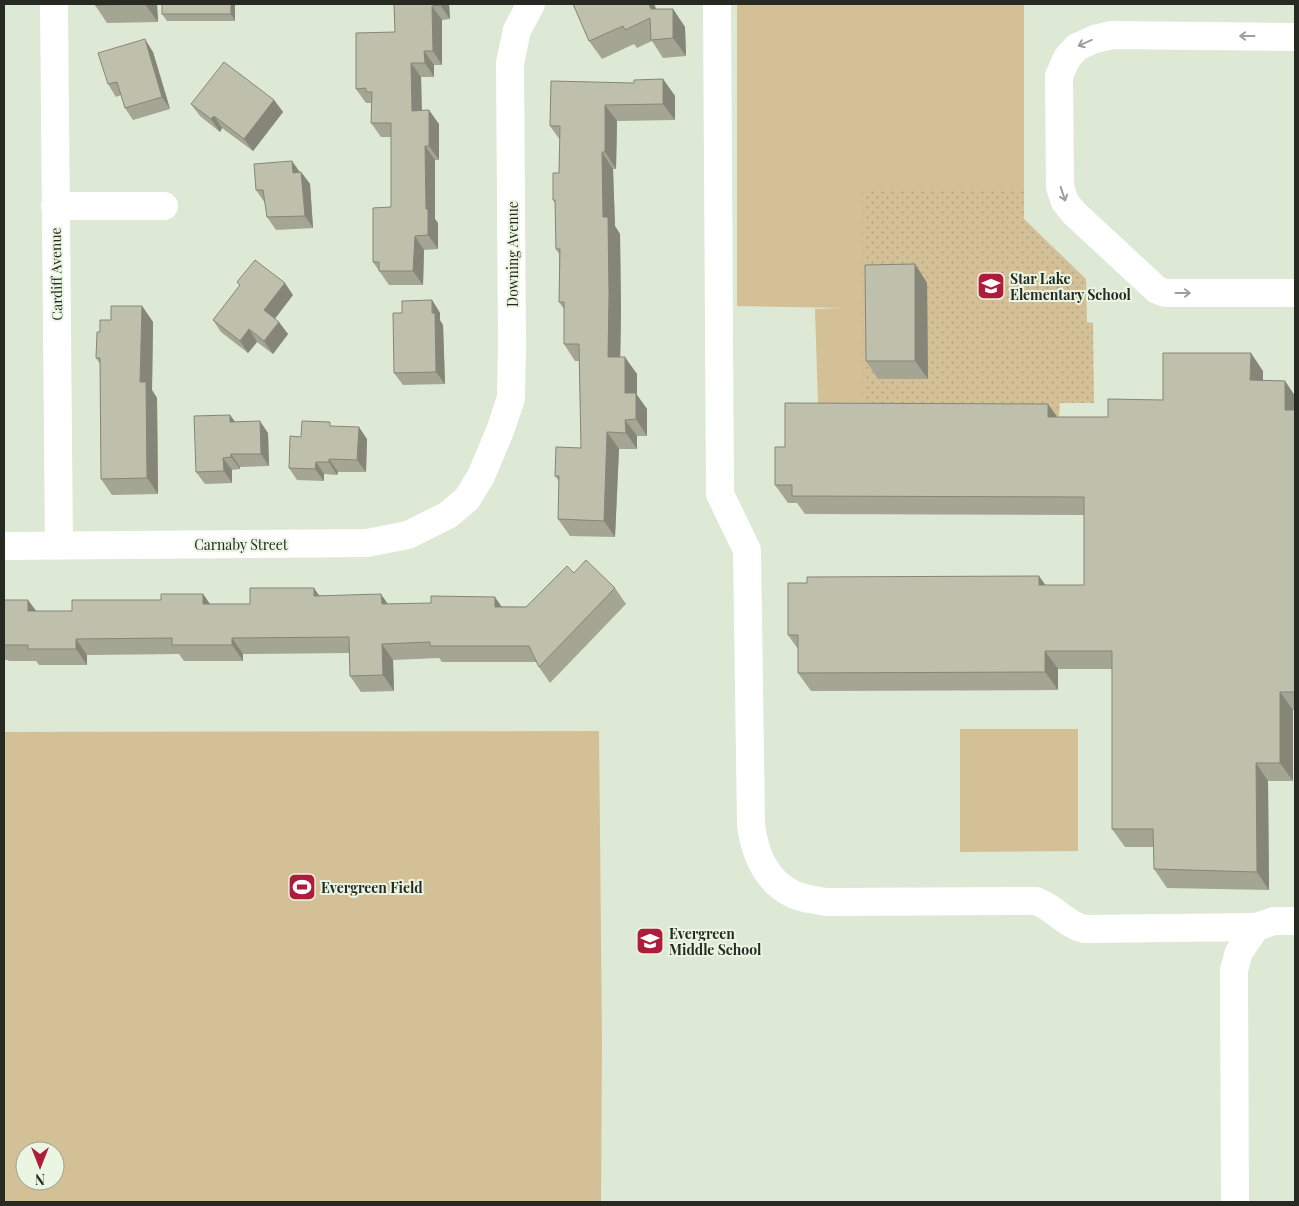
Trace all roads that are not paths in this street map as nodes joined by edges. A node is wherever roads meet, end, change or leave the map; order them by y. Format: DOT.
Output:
graph roads {
  1 [pos="54,4"];
  2 [pos="531,4"];
  3 [pos="717,4"];
  4 [pos="1295,37"];
  5 [pos="55,206"];
  6 [pos="164,206"];
  7 [pos="1295,293"];
  8 [pos="467,499"];
  9 [pos="59,545"];
  10 [pos="4,546"];
  11 [pos="1295,921"];
  12 [pos="1256,927"];
  13 [pos="1235,1202"];
  1 -- 5 [label="street, Cardiff Avenue"];
  2 -- 8 [label="street, Downing Avenue"];
  3 -- 12 [label="street"];
  4 -- 7 [label="street, one-way"];
  5 -- 6 [label="street"];
  5 -- 9 [label="street, Cardiff Avenue"];
  8 -- 9 [label="street, Carnaby Street"];
  9 -- 10 [label="street, Carnaby Street"];
  11 -- 12 [label="street"];
  12 -- 13 [label="street"];
}
